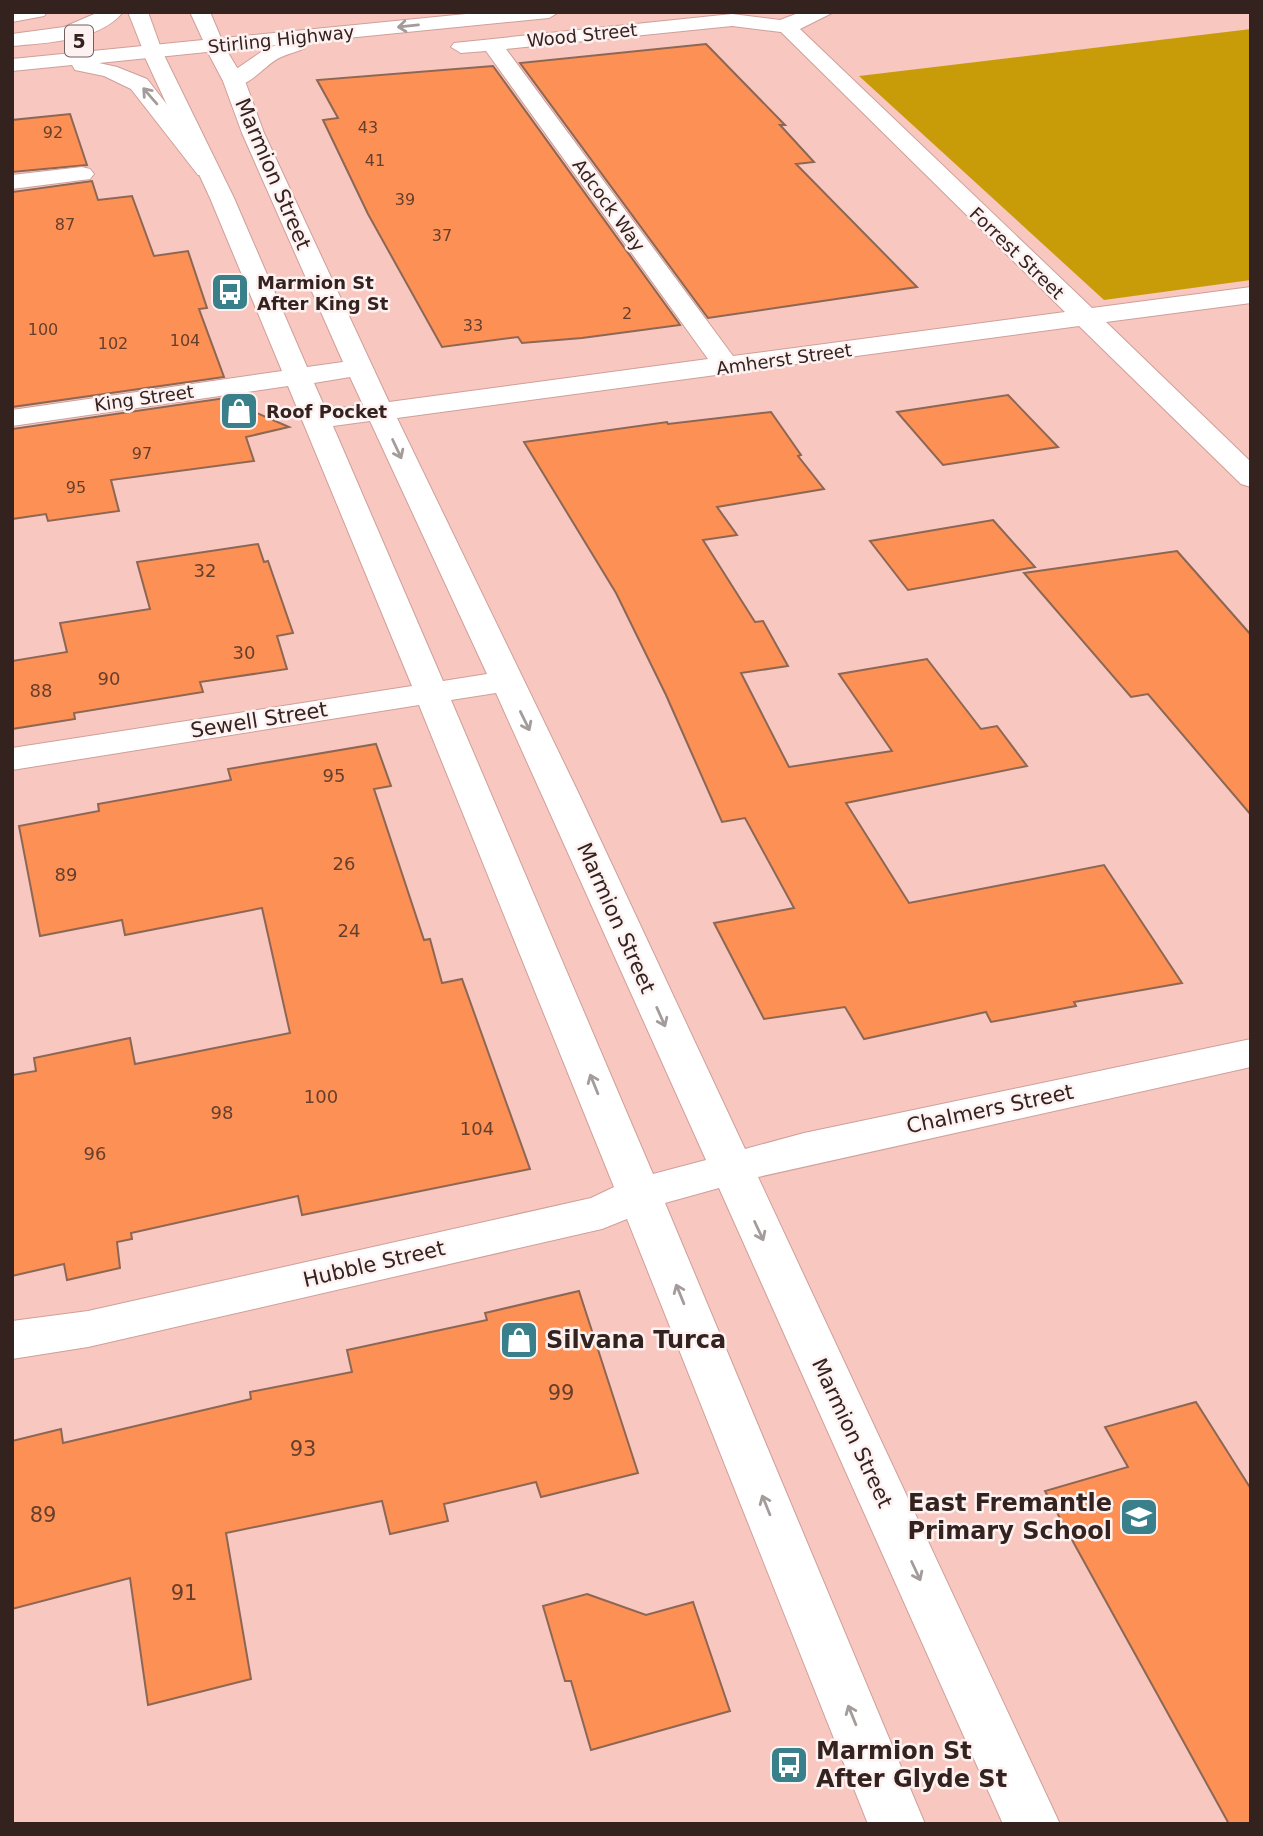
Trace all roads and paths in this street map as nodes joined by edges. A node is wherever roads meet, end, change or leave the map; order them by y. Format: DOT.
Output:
graph roads {
  1 [pos="37,12"];
  2 [pos="113,12"];
  3 [pos="138,12"];
  4 [pos="549,12"];
  5 [pos="824,12"];
  6 [pos="12,16"];
  7 [pos="292,17"];
  8 [pos="315,18"];
  9 [pos="374,21"];
  10 [pos="785,26"];
  11 [pos="207,29"];
  12 [pos="12,40"];
  13 [pos="149,43"];
  14 [pos="492,44"];
  15 [pos="12,47"];
  16 [pos="461,47"];
  17 [pos="36,63"];
  18 [pos="12,65"];
  19 [pos="234,81"];
  20 [pos="206,170"];
  21 [pos="82,174"];
  22 [pos="12,182"];
  23 [pos="1251,295"];
  24 [pos="1084,319"];
  25 [pos="726,366"];
  26 [pos="359,368"];
  27 [pos="297,377"];
  28 [pos="379,411"];
  29 [pos="12,418"];
  30 [pos="316,420"];
  31 [pos="1251,478"];
  32 [pos="506,681"];
  33 [pos="431,694"];
  34 [pos="12,759"];
  35 [pos="1251,1053"];
  36 [pos="730,1169"];
  37 [pos="639,1194"];
  38 [pos="12,1340"];
  39 [pos="897,1824"];
  40 [pos="1032,1824"];
  1 -- 6 [label="main road"];
  2 -- 12 [label="main road"];
  3 -- 13 [label="main road"];
  4 -- 9 [label="main road, Stirling Highway / 5, one-way"];
  5 -- 10 [label="main road, Wood Street"];
  7 -- 8 [label="main road"];
  8 -- 9 [label="main road, Stirling Highway / 5"];
  8 -- 11 [label="main road, Stirling Highway / 5"];
  9 -- 11 [label="main road, Stirling Highway / 5"];
  9 -- 19 [label="main road"];
  10 -- 14 [label="main road, Wood Street"];
  10 -- 24 [label="main road, Forrest Street"];
  11 -- 13 [label="main road, Stirling Highway / 5"];
  11 -- 19 [label="main road, Marmion Street"];
  13 -- 15 [label="main road, Stirling Highway / 5"];
  13 -- 17 [label="main road, Stirling Highway / 5"];
  13 -- 20 [label="main road"];
  14 -- 16 [label="main road, Wood Street"];
  14 -- 25 [label="main road, Adcock Way"];
  17 -- 18 [label="main road, Stirling Highway / 5"];
  20 -- 17 [label="main road, one-way"];
  19 -- 26 [label="main road, Marmion Street"];
  20 -- 27 [label="main road"];
  21 -- 22 [label="main road"];
  23 -- 24 [label="main road, Amherst Street"];
  24 -- 25 [label="main road, Amherst Street"];
  24 -- 31 [label="main road, Forrest Street"];
  25 -- 28 [label="main road, Amherst Street"];
  26 -- 27 [label="main road, King Street"];
  26 -- 28 [label="main road, Marmion Street"];
  27 -- 29 [label="main road, King Street"];
  27 -- 30 [label="main road"];
  28 -- 30 [label="main road, Amherst Street"];
  28 -- 32 [label="main road, Marmion Street, one-way"];
  30 -- 33 [label="main road"];
  32 -- 33 [label="main road, Sewell Street"];
  32 -- 36 [label="main road, Marmion Street, one-way"];
  33 -- 34 [label="main road, Sewell Street"];
  37 -- 33 [label="main road, one-way"];
  35 -- 36 [label="main road, Chalmers Street"];
  36 -- 37 [label="main road, Hubble Street"];
  36 -- 40 [label="main road, Marmion Street, one-way"];
  37 -- 38 [label="main road, Hubble Street"];
  39 -- 37 [label="main road, one-way"];
}
